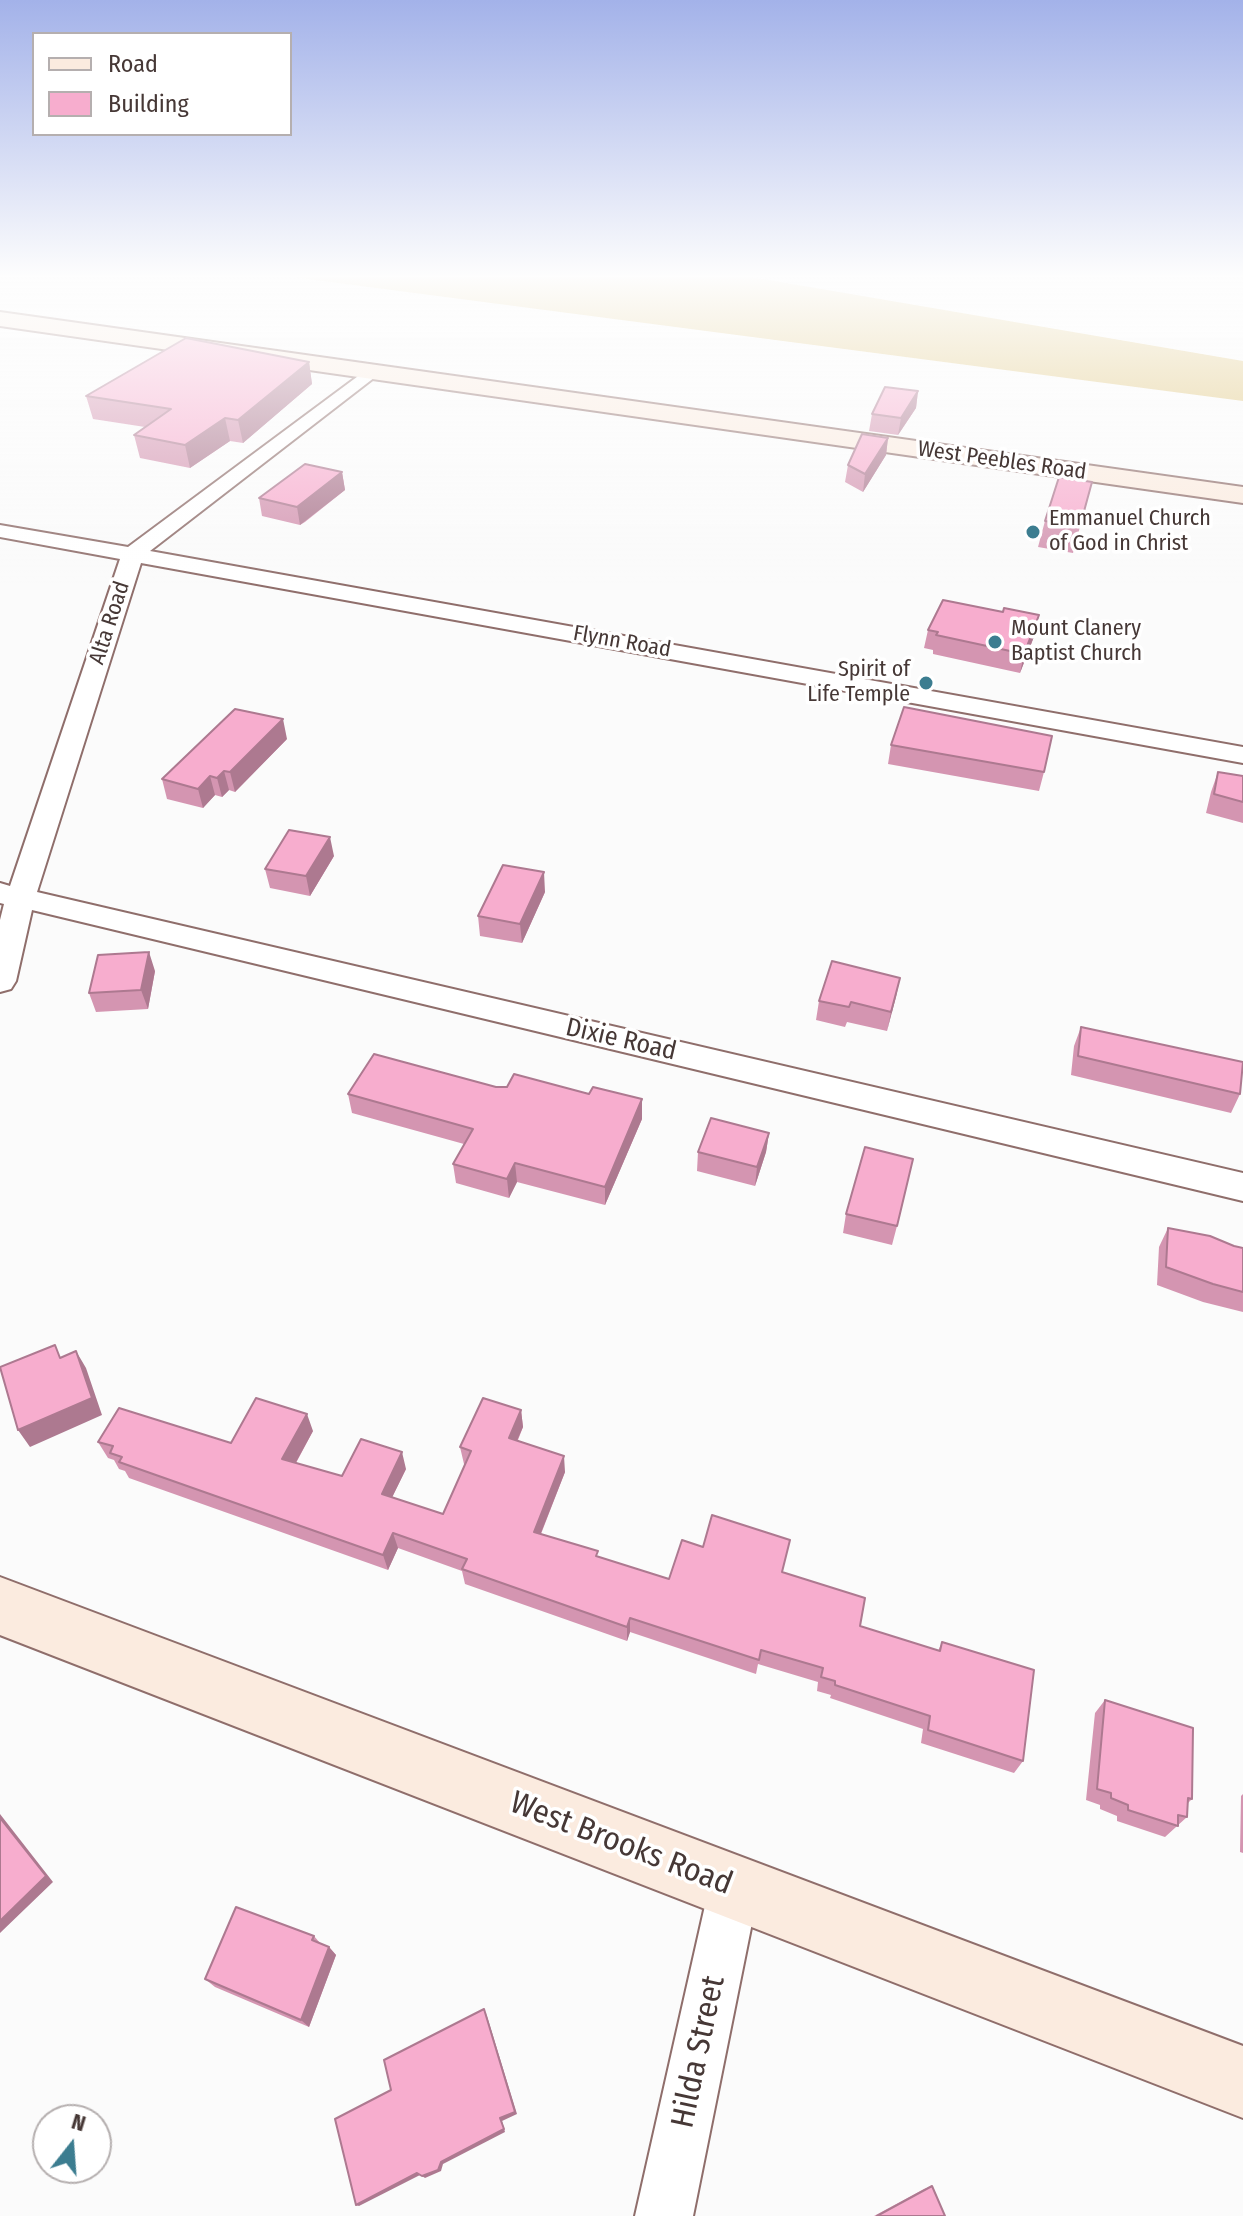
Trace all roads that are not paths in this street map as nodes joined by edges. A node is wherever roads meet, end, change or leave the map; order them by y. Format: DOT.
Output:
graph roads {
  1 [pos="359,380"];
  2 [pos="445,380"];
  3 [pos="1243,495"];
  4 [pos="0,531"];
  5 [pos="133,554"];
  6 [pos="1243,755"];
  7 [pos="10,896"];
  8 [pos="0,981"];
  9 [pos="1243,1187"];
  10 [pos="0,1606"];
  11 [pos="734,1888"];
  12 [pos="1243,2082"];
  13 [pos="664,2216"];
  1 -- 5 [label="street, Alta Road"];
  2 -- 3 [label="main road, West Peebles Road"];
  4 -- 5 [label="street, Flynn Road"];
  5 -- 6 [label="street, Flynn Road"];
  5 -- 7 [label="street, Alta Road"];
  7 -- 8 [label="street, Alta Road"];
  7 -- 9 [label="street, Dixie Road"];
  10 -- 11 [label="main road, West Brooks Road"];
  11 -- 12 [label="main road, West Brooks Road"];
  11 -- 13 [label="street, Hilda Street"];
}
